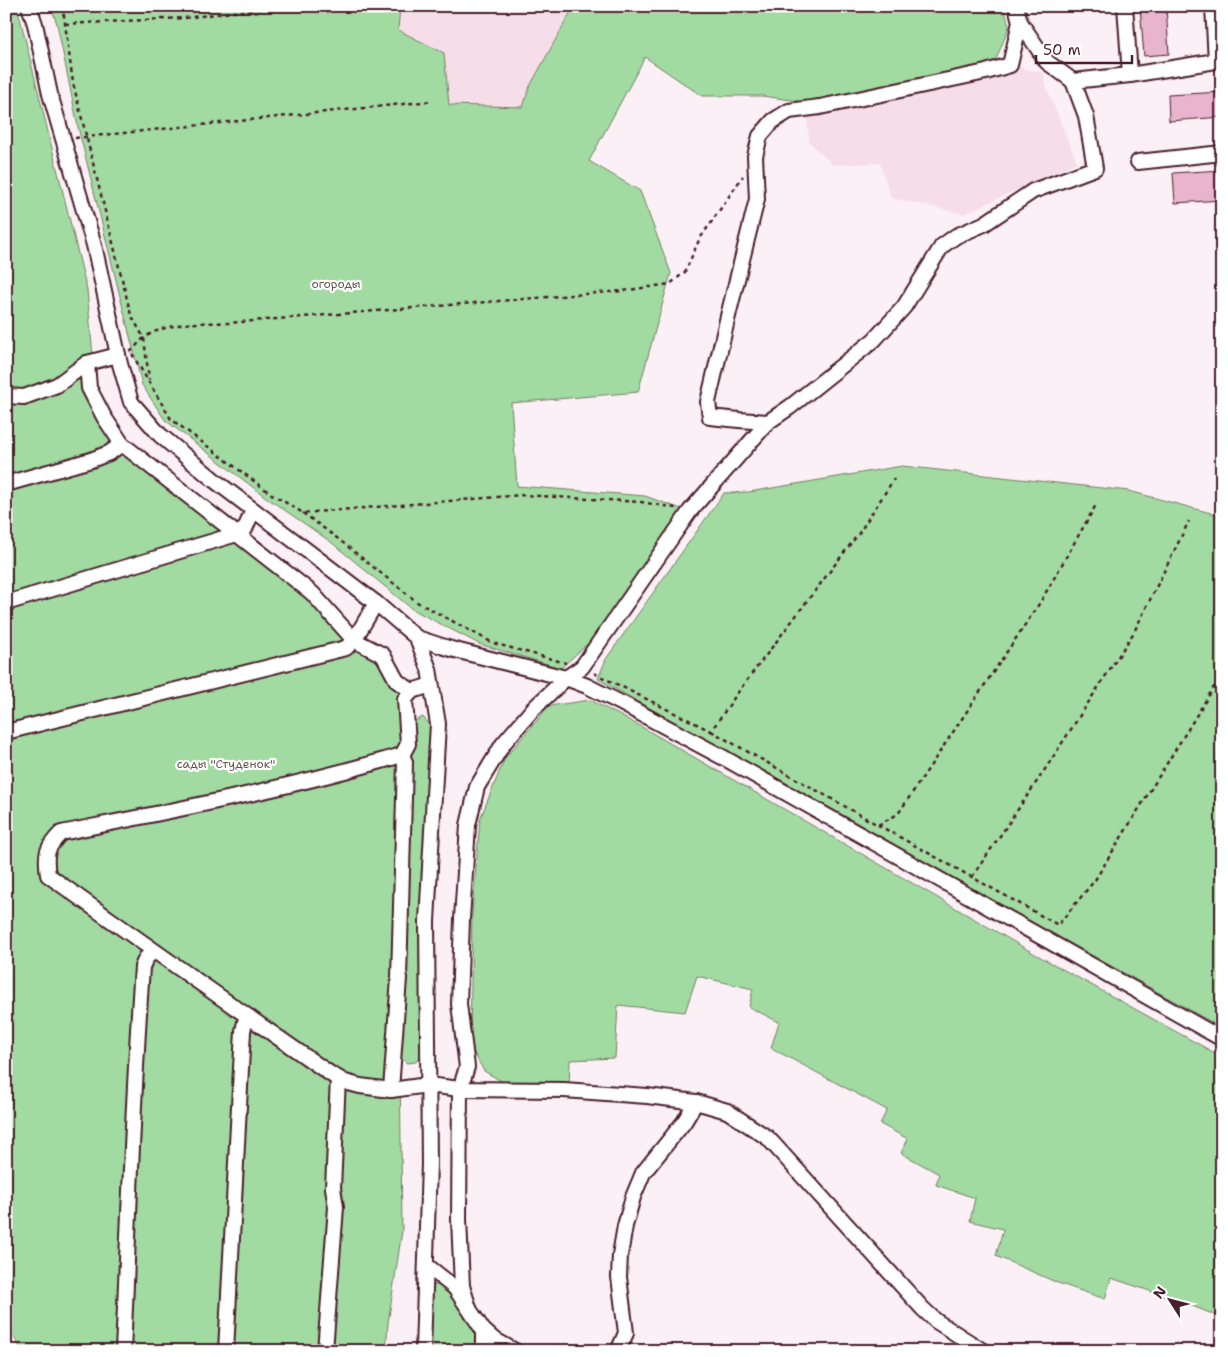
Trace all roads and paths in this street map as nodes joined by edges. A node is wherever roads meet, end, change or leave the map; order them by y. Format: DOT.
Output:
graph roads {
  1 [pos="29,6"];
  2 [pos="60,6"];
  3 [pos="282,6"];
  4 [pos="1016,6"];
  5 [pos="1125,6"];
  6 [pos="1213,6"];
  7 [pos="1020,22"];
  8 [pos="65,24"];
  9 [pos="1219,61"];
  10 [pos="1130,75"];
  11 [pos="1073,81"];
  12 [pos="432,101"];
  13 [pos="87,136"];
  14 [pos="63,139"];
  15 [pos="1222,153"];
  16 [pos="755,156"];
  17 [pos="1138,162"];
  18 [pos="144,338"];
  19 [pos="124,354"];
  20 [pos="86,363"];
  21 [pos="149,382"];
  22 [pos="6,396"];
  23 [pos="768,422"];
  24 [pos="122,444"];
  25 [pos="894,479"];
  26 [pos="6,484"];
  27 [pos="1096,505"];
  28 [pos="253,510"];
  29 [pos="690,511"];
  30 [pos="303,513"];
  31 [pos="1189,521"];
  32 [pos="237,534"];
  33 [pos="6,603"];
  34 [pos="376,603"];
  35 [pos="417,638"];
  36 [pos="354,640"];
  37 [pos="582,667"];
  38 [pos="1222,674"];
  39 [pos="566,678"];
  40 [pos="431,685"];
  41 [pos="412,691"];
  42 [pos="711,731"];
  43 [pos="6,732"];
  44 [pos="402,755"];
  45 [pos="878,825"];
  46 [pos="972,877"];
  47 [pos="154,951"];
  48 [pos="249,1017"];
  49 [pos="1222,1039"];
  50 [pos="338,1078"];
  51 [pos="428,1085"];
  52 [pos="460,1089"];
  53 [pos="391,1090"];
  54 [pos="696,1102"];
  55 [pos="426,1265"];
  56 [pos="469,1308"];
  57 [pos="483,1330"];
  58 [pos="123,1351"];
  59 [pos="226,1351"];
  60 [pos="325,1351"];
  61 [pos="423,1351"];
  62 [pos="483,1351"];
  63 [pos="515,1351"];
  64 [pos="618,1351"];
  65 [pos="983,1351"];
  1 -- 14 [label="street"];
  2 -- 8 [label="path"];
  3 -- 8 [label="path"];
  4 -- 7 [label="street"];
  5 -- 10 [label="street"];
  6 -- 9 [label="street"];
  7 -- 11 [label="street"];
  7 -- 16 [label="street"];
  8 -- 13 [label="path"];
  9 -- 10 [label="street"];
  10 -- 11 [label="street"];
  11 -- 23 [label="street"];
  12 -- 13 [label="path"];
  13 -- 14 [label="path"];
  13 -- 18 [label="path"];
  14 -- 19 [label="street"];
  15 -- 17 [label="street"];
  16 -- 18 [label="path"];
  16 -- 23 [label="street"];
  18 -- 19 [label="path"];
  18 -- 21 [label="path"];
  19 -- 20 [label="street"];
  19 -- 21 [label="path"];
  19 -- 28 [label="street"];
  20 -- 22 [label="street"];
  20 -- 24 [label="street"];
  21 -- 30 [label="path"];
  23 -- 29 [label="street"];
  24 -- 26 [label="street"];
  24 -- 32 [label="street"];
  25 -- 42 [label="path"];
  27 -- 45 [label="path"];
  28 -- 32 [label="street"];
  28 -- 34 [label="street"];
  29 -- 30 [label="path"];
  29 -- 37 [label="street"];
  30 -- 37 [label="path"];
  31 -- 46 [label="path"];
  32 -- 33 [label="street"];
  32 -- 36 [label="street"];
  34 -- 35 [label="street"];
  34 -- 36 [label="street"];
  35 -- 39 [label="street"];
  35 -- 40 [label="street"];
  36 -- 41 [label="street"];
  36 -- 43 [label="street"];
  37 -- 39 [label="street"];
  37 -- 42 [label="path"];
  38 -- 46 [label="path"];
  39 -- 49 [label="street"];
  39 -- 52 [label="street"];
  40 -- 41 [label="street"];
  40 -- 51 [label="street"];
  41 -- 44 [label="street"];
  42 -- 45 [label="path"];
  44 -- 47 [label="street"];
  44 -- 53 [label="street"];
  45 -- 46 [label="path"];
  47 -- 48 [label="street"];
  47 -- 58 [label="street"];
  48 -- 50 [label="street"];
  48 -- 59 [label="street"];
  50 -- 53 [label="street"];
  50 -- 60 [label="street"];
  51 -- 52 [label="street"];
  51 -- 53 [label="street"];
  51 -- 55 [label="street"];
  52 -- 54 [label="street"];
  52 -- 56 [label="street"];
  54 -- 64 [label="street"];
  54 -- 65 [label="street"];
  55 -- 56 [label="street"];
  55 -- 61 [label="street"];
  56 -- 57 [label="street"];
  57 -- 62 [label="street"];
  57 -- 63 [label="street"];
}
